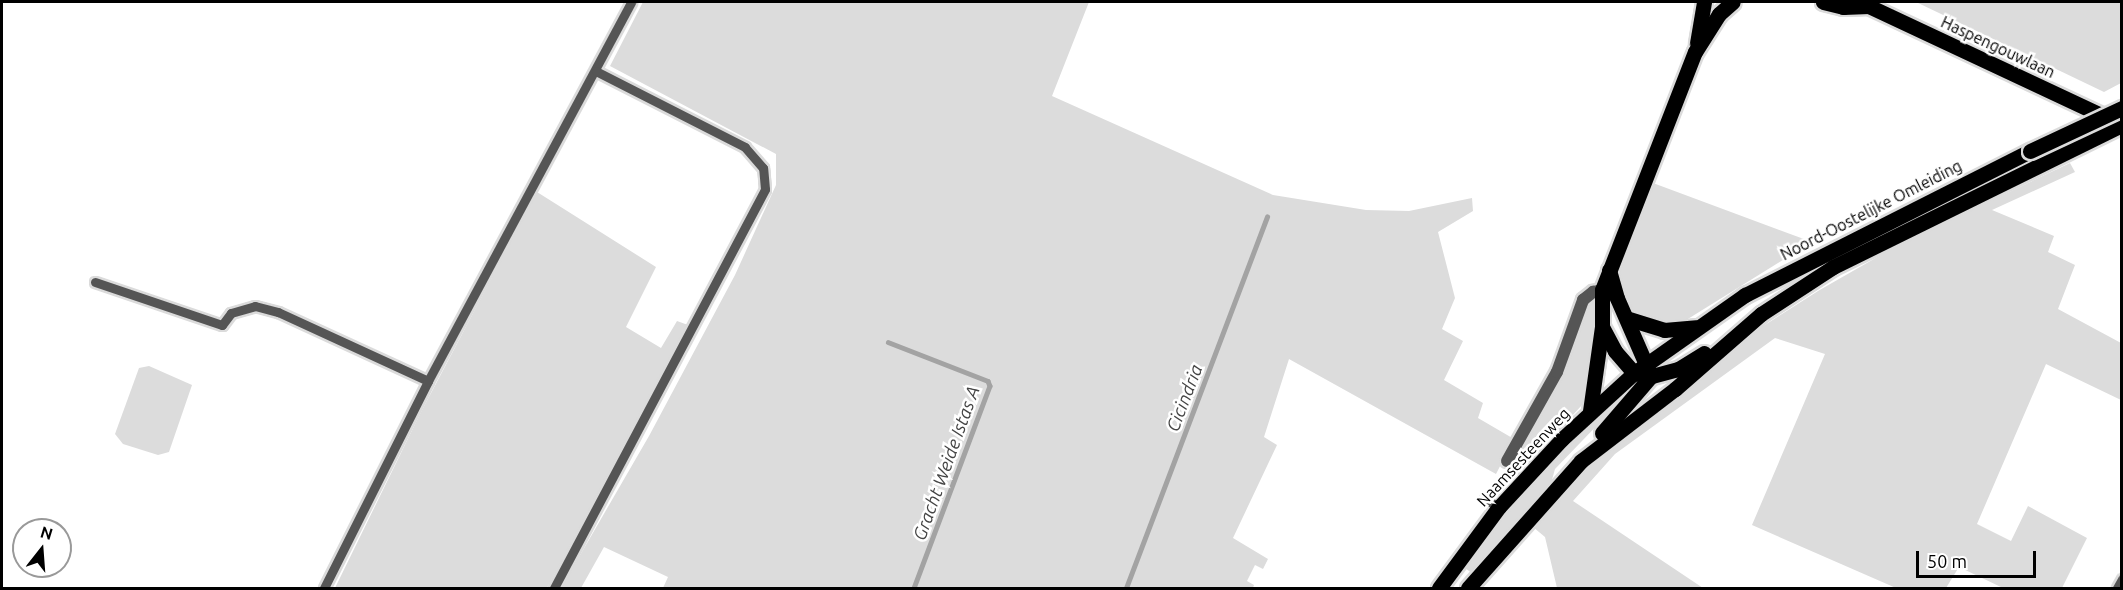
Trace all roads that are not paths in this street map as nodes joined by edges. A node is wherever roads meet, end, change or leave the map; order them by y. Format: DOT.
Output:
graph roads {
  1 [pos="631,2"];
  2 [pos="1704,2"];
  3 [pos="1733,2"];
  4 [pos="1823,2"];
  5 [pos="1865,4"];
  6 [pos="1695,52"];
  7 [pos="596,71"];
  8 [pos="2121,108"];
  9 [pos="2121,125"];
  10 [pos="95,282"];
  11 [pos="1608,290"];
  12 [pos="1761,314"];
  13 [pos="1629,319"];
  14 [pos="1602,327"];
  15 [pos="1699,327"];
  16 [pos="1649,370"];
  17 [pos="1634,373"];
  18 [pos="428,381"];
  19 [pos="1590,411"];
  20 [pos="1507,461"];
  21 [pos="1581,461"];
  22 [pos="2121,579"];
  23 [pos="324,588"];
  24 [pos="554,588"];
  25 [pos="1439,588"];
  26 [pos="1468,588"];
  27 [pos="2116,588"];
  1 -- 7 [label="lane"];
  2 -- 6 [label="main road"];
  3 -- 6 [label="main road"];
  4 -- 5 [label="main road"];
  5 -- 9 [label="main road, Haspengouwlaan"];
  6 -- 11 [label="main road"];
  7 -- 18 [label="lane"];
  7 -- 24 [label="lane"];
  8 -- 15 [label="main road, Noord-Oostelijke Omleiding, bridge"];
  9 -- 12 [label="main road, Noord-Oostelijke Omleiding"];
  10 -- 18 [label="lane"];
  11 -- 13 [label="main road"];
  11 -- 14 [label="main road"];
  11 -- 20 [label="street, Naamsesteenweg"];
  12 -- 16 [label="main road"];
  12 -- 21 [label="main road, Noord-Oostelijke Omleiding"];
  13 -- 15 [label="main road"];
  13 -- 16 [label="main road"];
  14 -- 17 [label="main road"];
  14 -- 19 [label="main road"];
  15 -- 16 [label="main road, Noord-Oostelijke Omleiding"];
  16 -- 17 [label="main road, Naamsesteenweg"];
  16 -- 21 [label="main road"];
  17 -- 19 [label="main road, Naamsesteenweg"];
  18 -- 23 [label="lane"];
  19 -- 25 [label="main road, Naamsesteenweg"];
  21 -- 26 [label="main road"];
  22 -- 27 [label="lane"];
}
